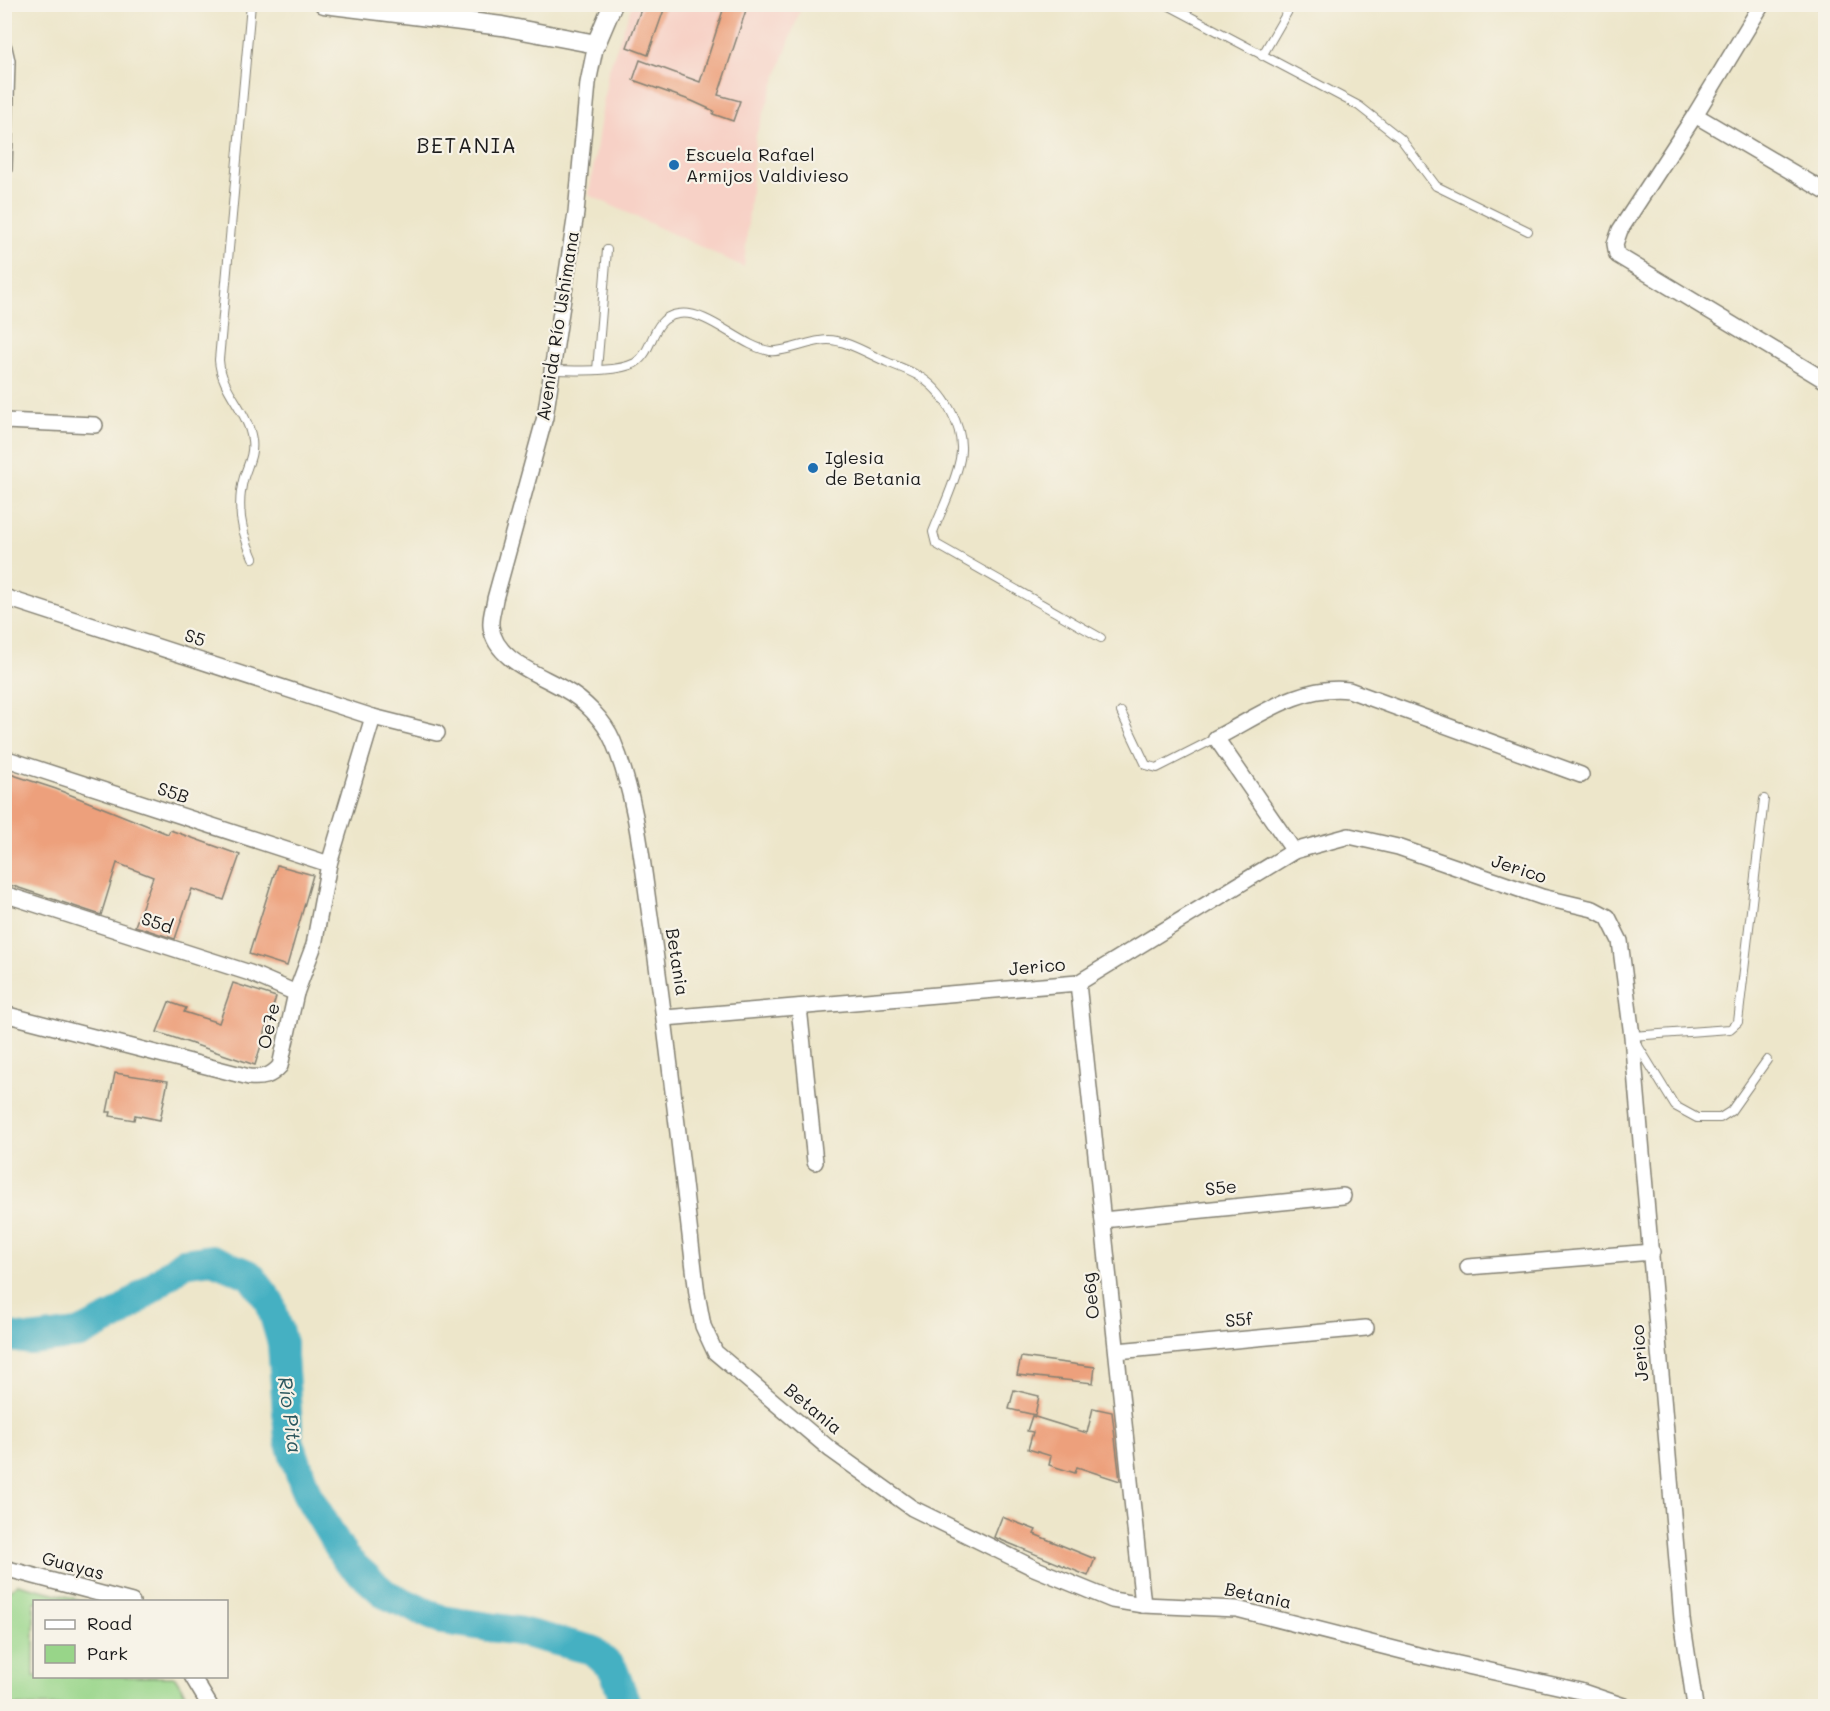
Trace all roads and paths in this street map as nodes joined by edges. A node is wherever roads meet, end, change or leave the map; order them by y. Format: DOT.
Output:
graph roads {
  1 [pos="251,4"];
  2 [pos="324,4"];
  3 [pos="613,4"];
  4 [pos="1166,4"];
  5 [pos="1292,4"];
  6 [pos="1762,4"];
  7 [pos="596,44"];
  8 [pos="4,48"];
  9 [pos="1262,56"];
  10 [pos="1695,116"];
  11 [pos="4,169"];
  12 [pos="1826,192"];
  13 [pos="1528,231"];
  14 [pos="608,250"];
  15 [pos="554,369"];
  16 [pos="597,370"];
  17 [pos="1826,381"];
  18 [pos="4,421"];
  19 [pos="95,425"];
  20 [pos="253,558"];
  21 [pos="4,597"];
  22 [pos="1101,638"];
  23 [pos="498,645"];
  24 [pos="1121,712"];
  25 [pos="373,717"];
  26 [pos="437,733"];
  27 [pos="1216,738"];
  28 [pos="4,758"];
  29 [pos="1581,775"];
  30 [pos="1764,799"];
  31 [pos="1294,851"];
  32 [pos="329,864"];
  33 [pos="4,894"];
  34 [pos="1078,983"];
  35 [pos="296,993"];
  36 [pos="799,1007"];
  37 [pos="4,1014"];
  38 [pos="665,1018"];
  39 [pos="1632,1036"];
  40 [pos="1767,1060"];
  41 [pos="815,1162"];
  42 [pos="1343,1196"];
  43 [pos="1103,1220"];
  44 [pos="1652,1252"];
  45 [pos="1468,1267"];
  46 [pos="1366,1328"];
  47 [pos="1116,1351"];
  48 [pos="4,1568"];
  49 [pos="124,1600"];
  50 [pos="1143,1605"];
  51 [pos="193,1678"];
  52 [pos="210,1707"];
  53 [pos="1624,1707"];
  54 [pos="1695,1707"];
  1 -- 20 [label="lane"];
  2 -- 7 [label="street"];
  3 -- 7 [label="street, Avenida Río Ushimana"];
  4 -- 9 [label="lane"];
  5 -- 9 [label="lane"];
  6 -- 10 [label="street"];
  7 -- 15 [label="street, Avenida Río Ushimana"];
  8 -- 11 [label="street"];
  9 -- 13 [label="lane"];
  10 -- 12 [label="street"];
  10 -- 17 [label="street"];
  14 -- 16 [label="lane"];
  15 -- 16 [label="lane"];
  15 -- 23 [label="street, Avenida Río Ushimana"];
  16 -- 22 [label="lane"];
  18 -- 19 [label="street"];
  21 -- 25 [label="street, S5"];
  23 -- 38 [label="street, Betania"];
  24 -- 27 [label="lane"];
  25 -- 26 [label="street, S5"];
  25 -- 32 [label="street, Oe7e"];
  27 -- 29 [label="street"];
  27 -- 31 [label="street"];
  28 -- 32 [label="street, S5B"];
  30 -- 39 [label="lane"];
  31 -- 34 [label="street, Jerico"];
  31 -- 39 [label="street, Jerico"];
  32 -- 35 [label="street, Oe7e"];
  33 -- 35 [label="street, S5d"];
  34 -- 36 [label="street, Jerico"];
  34 -- 43 [label="street, Oe6g"];
  35 -- 37 [label="street, Oe7e"];
  36 -- 38 [label="street, Jerico"];
  36 -- 41 [label="street"];
  38 -- 50 [label="street, Betania"];
  39 -- 40 [label="lane"];
  39 -- 44 [label="street, Jerico"];
  42 -- 43 [label="street, S5e"];
  43 -- 47 [label="street, Oe6g"];
  44 -- 45 [label="street"];
  44 -- 54 [label="street, Jerico"];
  46 -- 47 [label="street, S5f"];
  47 -- 50 [label="street, Oe6g"];
  48 -- 49 [label="street, Guayas"];
  50 -- 53 [label="street, Betania"];
  51 -- 52 [label="street"];
}
